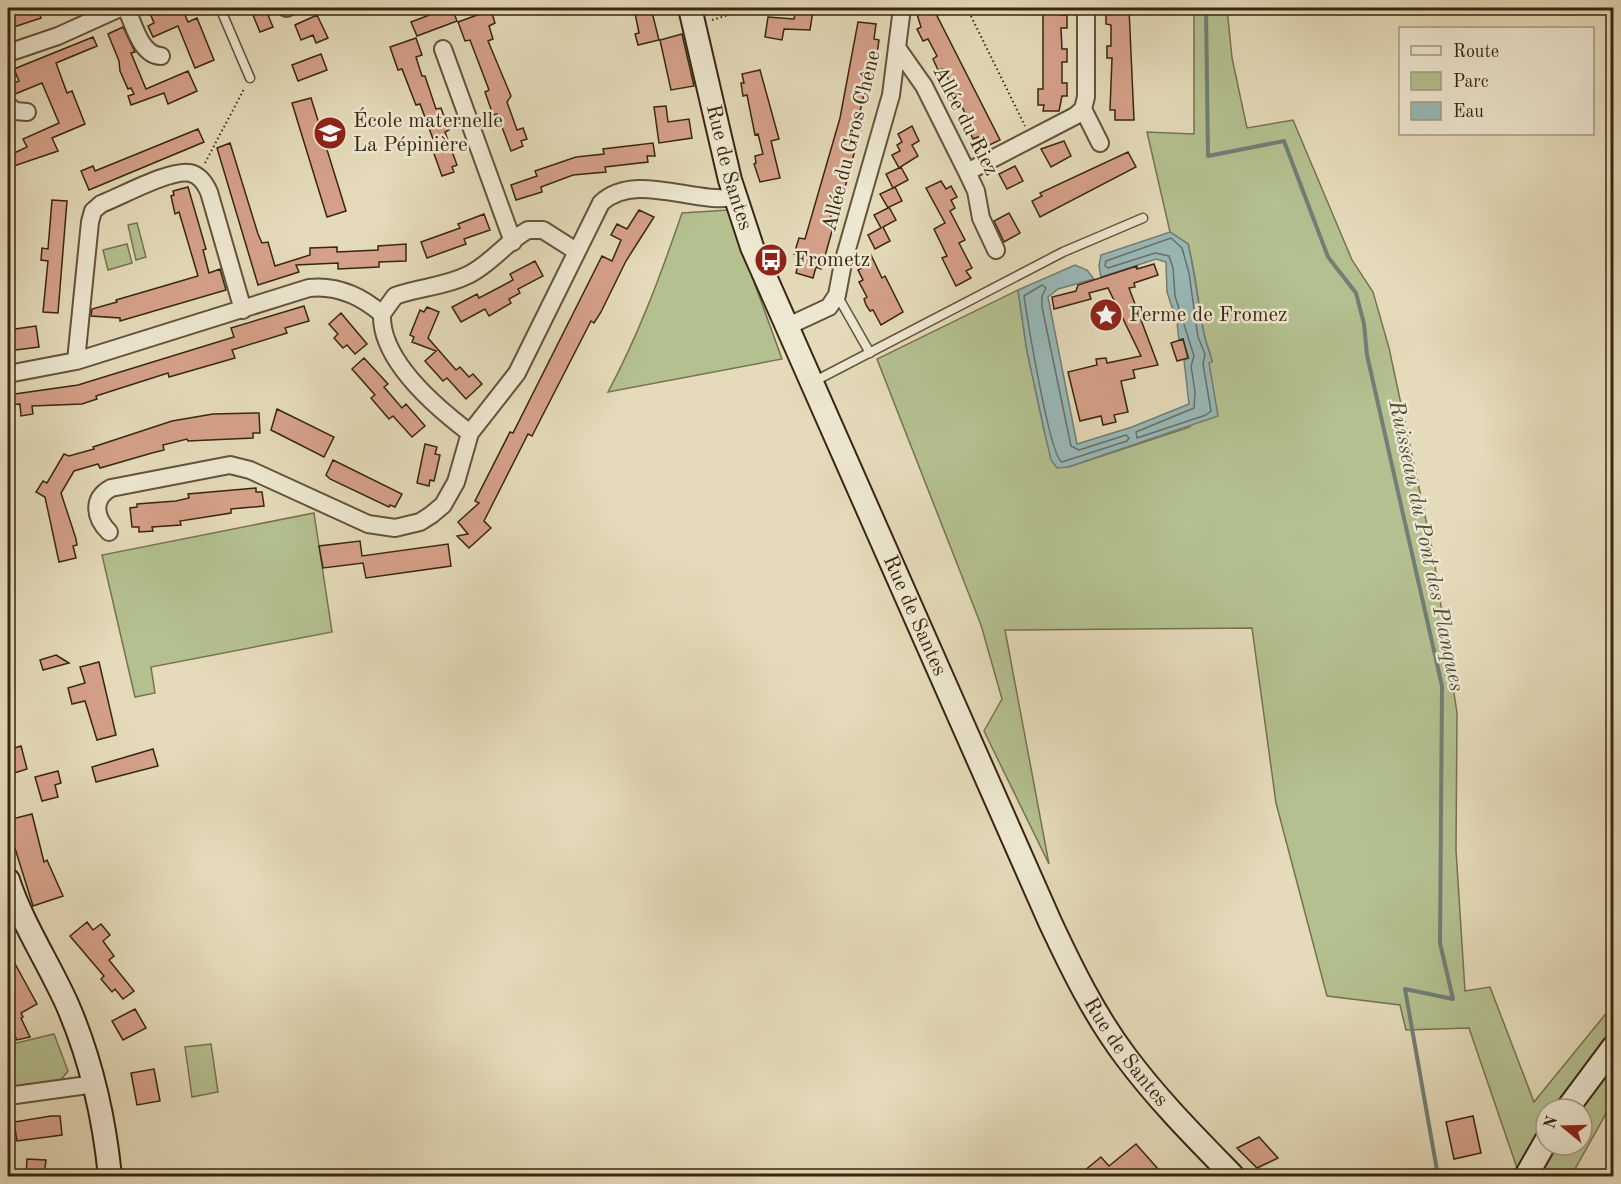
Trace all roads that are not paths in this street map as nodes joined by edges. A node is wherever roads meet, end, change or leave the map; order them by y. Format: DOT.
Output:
graph roads {
  1 [pos="120,8"];
  2 [pos="126,8"];
  3 [pos="220,8"];
  4 [pos="902,8"];
  5 [pos="1086,8"];
  6 [pos="692,16"];
  7 [pos="443,49"];
  8 [pos="898,49"];
  9 [pos="8,53"];
  10 [pos="160,56"];
  11 [pos="250,78"];
  12 [pos="8,105"];
  13 [pos="1083,109"];
  14 [pos="27,112"];
  15 [pos="1100,143"];
  16 [pos="967,172"];
  17 [pos="735,197"];
  18 [pos="1143,218"];
  19 [pos="513,242"];
  20 [pos="996,250"];
  21 [pos="576,251"];
  22 [pos="837,295"];
  23 [pos="243,310"];
  24 [pos="382,314"];
  25 [pos="786,327"];
  26 [pos="870,353"];
  27 [pos="76,361"];
  28 [pos="8,374"];
  29 [pos="811,383"];
  30 [pos="470,433"];
  31 [pos="109,532"];
  32 [pos="8,880"];
  33 [pos="8,911"];
  34 [pos="1614,1046"];
  35 [pos="1614,1063"];
  36 [pos="90,1084"];
  37 [pos="8,1096"];
  38 [pos="1576,1097"];
  39 [pos="1590,1097"];
  40 [pos="1537,1157"];
  41 [pos="1554,1157"];
  42 [pos="1225,1172"];
  43 [pos="100,1176"];
  44 [pos="110,1176"];
  45 [pos="1526,1176"];
  46 [pos="1544,1176"];
  1 -- 9 [label="street"];
  2 -- 10 [label="street"];
  3 -- 11 [label="lane"];
  4 -- 8 [label="street, Allée du Gros Chêne"];
  5 -- 13 [label="street"];
  6 -- 17 [label="street, Rue de Santes"];
  7 -- 19 [label="street"];
  8 -- 16 [label="street, Allée du Riez"];
  8 -- 22 [label="street, Allée du Gros Chêne"];
  12 -- 14 [label="street"];
  13 -- 15 [label="street"];
  13 -- 16 [label="street"];
  16 -- 20 [label="street, Allée du Riez"];
  17 -- 21 [label="street"];
  17 -- 25 [label="street, Rue de Santes"];
  18 -- 26 [label="lane"];
  19 -- 21 [label="street"];
  19 -- 24 [label="street"];
  21 -- 30 [label="street"];
  22 -- 25 [label="street"];
  22 -- 26 [label="lane"];
  23 -- 24 [label="street"];
  23 -- 27 [label="street"];
  23 -- 27 [label="street"];
  24 -- 30 [label="street"];
  25 -- 29 [label="street, Rue de Santes"];
  26 -- 29 [label="lane"];
  27 -- 28 [label="street"];
  29 -- 42 [label="street, Rue de Santes"];
  30 -- 31 [label="street"];
  32 -- 36 [label="street"];
  33 -- 36 [label="street"];
  34 -- 38 [label="street"];
  35 -- 39 [label="street"];
  36 -- 37 [label="street"];
  36 -- 43 [label="street"];
  36 -- 44 [label="street"];
  40 -- 45 [label="street"];
  41 -- 46 [label="street"];
}
